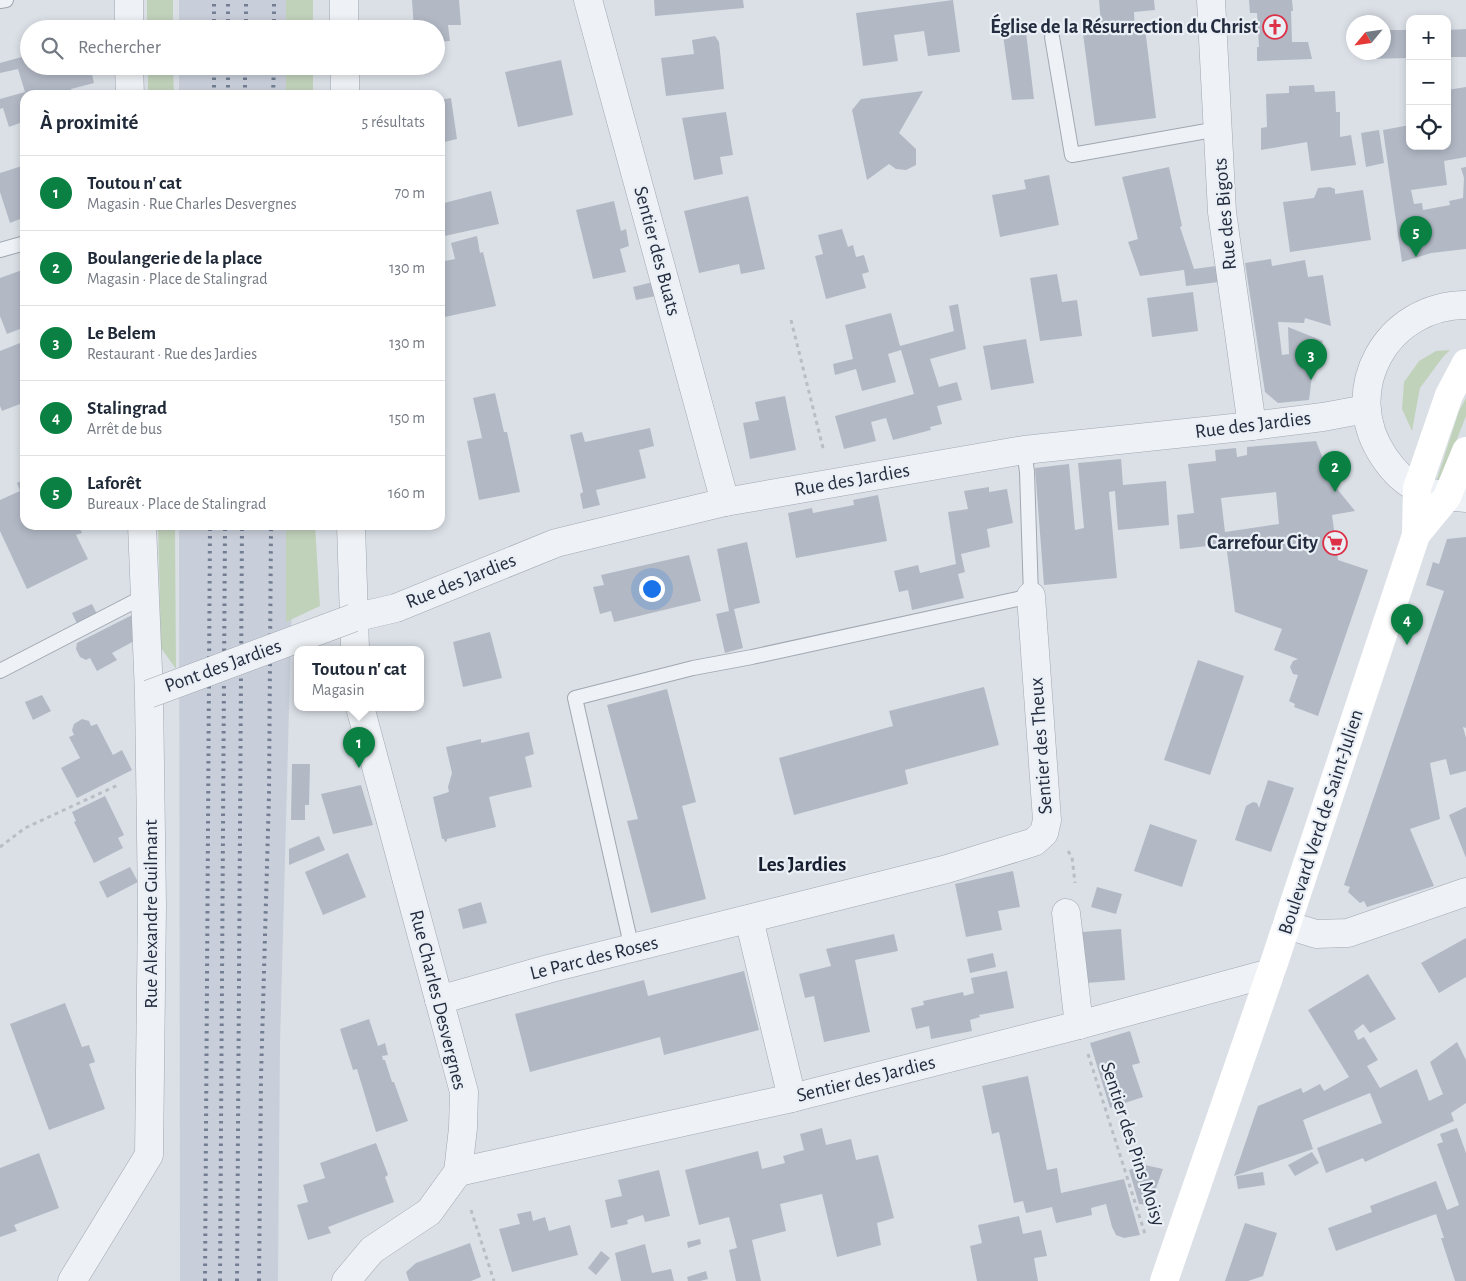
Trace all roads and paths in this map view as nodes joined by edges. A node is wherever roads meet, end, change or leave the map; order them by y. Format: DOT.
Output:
graph roads {
  1 [pos="6,0"];
  2 [pos="129,0"];
  3 [pos="344,0"];
  4 [pos="588,0"];
  5 [pos="1211,0"];
  6 [pos="0,1"];
  7 [pos="129,20"];
  8 [pos="344,20"];
  9 [pos="1052,37"];
  10 [pos="129,75"];
  11 [pos="345,75"];
  12 [pos="130,90"];
  13 [pos="345,90"];
  14 [pos="1218,129"];
  15 [pos="20,244"];
  16 [pos="0,250"];
  17 [pos="1466,305"];
  18 [pos="790,320"];
  19 [pos="1466,363"];
  20 [pos="1366,409"];
  21 [pos="1252,426"];
  22 [pos="1024,450"];
  23 [pos="1466,451"];
  24 [pos="832,484"];
  25 [pos="1417,488"];
  26 [pos="1456,498"];
  27 [pos="725,502"];
  28 [pos="142,530"];
  29 [pos="351,530"];
  30 [pos="1416,535"];
  31 [pos="144,596"];
  32 [pos="1031,596"];
  33 [pos="353,618"];
  34 [pos="355,646"];
  35 [pos="0,671"];
  36 [pos="149,694"];
  37 [pos="361,711"];
  38 [pos="150,770"];
  39 [pos="1044,833"];
  40 [pos="0,847"];
  41 [pos="1466,892"];
  42 [pos="1066,913"];
  43 [pos="749,919"];
  44 [pos="1287,925"];
  45 [pos="632,948"];
  46 [pos="1270,973"];
  47 [pos="439,1000"];
  48 [pos="1078,1025"];
  49 [pos="792,1098"];
  50 [pos="458,1172"];
  51 [pos="1167,1274"];
  52 [pos="72,1281"];
  53 [pos="346,1281"];
  54 [pos="494,1281"];
  1 -- 6 [label="lane"];
  2 -- 7 [label="street"];
  3 -- 8 [label="street"];
  4 -- 27 [label="street, Sentier des Buats"];
  5 -- 14 [label="street, Rue des Bigots"];
  9 -- 14 [label="lane"];
  10 -- 12 [label="street"];
  11 -- 13 [label="street"];
  14 -- 21 [label="street, Rue des Bigots"];
  15 -- 16 [label="lane"];
  17 -- 20 [label="street"];
  18 -- 24 [label="path"];
  19 -- 25 [label="main road, Boulevard Verd de Saint-Julien"];
  20 -- 21 [label="street, Rue des Jardies"];
  20 -- 25 [label="street"];
  21 -- 22 [label="street, Rue des Jardies"];
  22 -- 24 [label="street, Rue des Jardies"];
  22 -- 32 [label="lane, Sentier des Theux"];
  23 -- 26 [label="main road"];
  24 -- 27 [label="street, Rue des Jardies"];
  25 -- 26 [label="street"];
  25 -- 30 [label="main road, Boulevard Verd de Saint-Julien"];
  26 -- 30 [label="main road"];
  27 -- 33 [label="street, Rue des Jardies"];
  28 -- 31 [label="street, Rue Alexandre Guilmant"];
  29 -- 33 [label="street"];
  30 -- 44 [label="main road, Boulevard Verd de Saint-Julien"];
  31 -- 35 [label="lane"];
  31 -- 36 [label="street, Rue Alexandre Guilmant"];
  32 -- 39 [label="street, Sentier des Theux"];
  32 -- 45 [label="lane"];
  33 -- 34 [label="street"];
  33 -- 36 [label="street, Pont des Jardies, bridge"];
  36 -- 38 [label="street, Rue Alexandre Guilmant"];
  37 -- 47 [label="street, Rue Charles Desvergnes"];
  38 -- 40 [label="path"];
  38 -- 52 [label="street, Rue Alexandre Guilmant"];
  39 -- 42 [label="path, Sentier des Theux"];
  39 -- 43 [label="street, Le Parc des Roses"];
  41 -- 44 [label="street"];
  42 -- 48 [label="street"];
  43 -- 45 [label="street, Le Parc des Roses"];
  43 -- 49 [label="street"];
  44 -- 46 [label="main road, Boulevard Verd de Saint-Julien"];
  45 -- 47 [label="street, Le Parc des Roses"];
  46 -- 48 [label="street, Sentier des Jardies"];
  46 -- 51 [label="main road, Boulevard Verd de Saint-Julien"];
  47 -- 50 [label="street, Rue Charles Desvergnes"];
  48 -- 49 [label="street, Sentier des Jardies"];
  48 -- 51 [label="path, Sentier des Pins Moisy"];
  49 -- 50 [label="street, Sentier des Jardies"];
  50 -- 53 [label="street"];
  50 -- 54 [label="path"];
}
